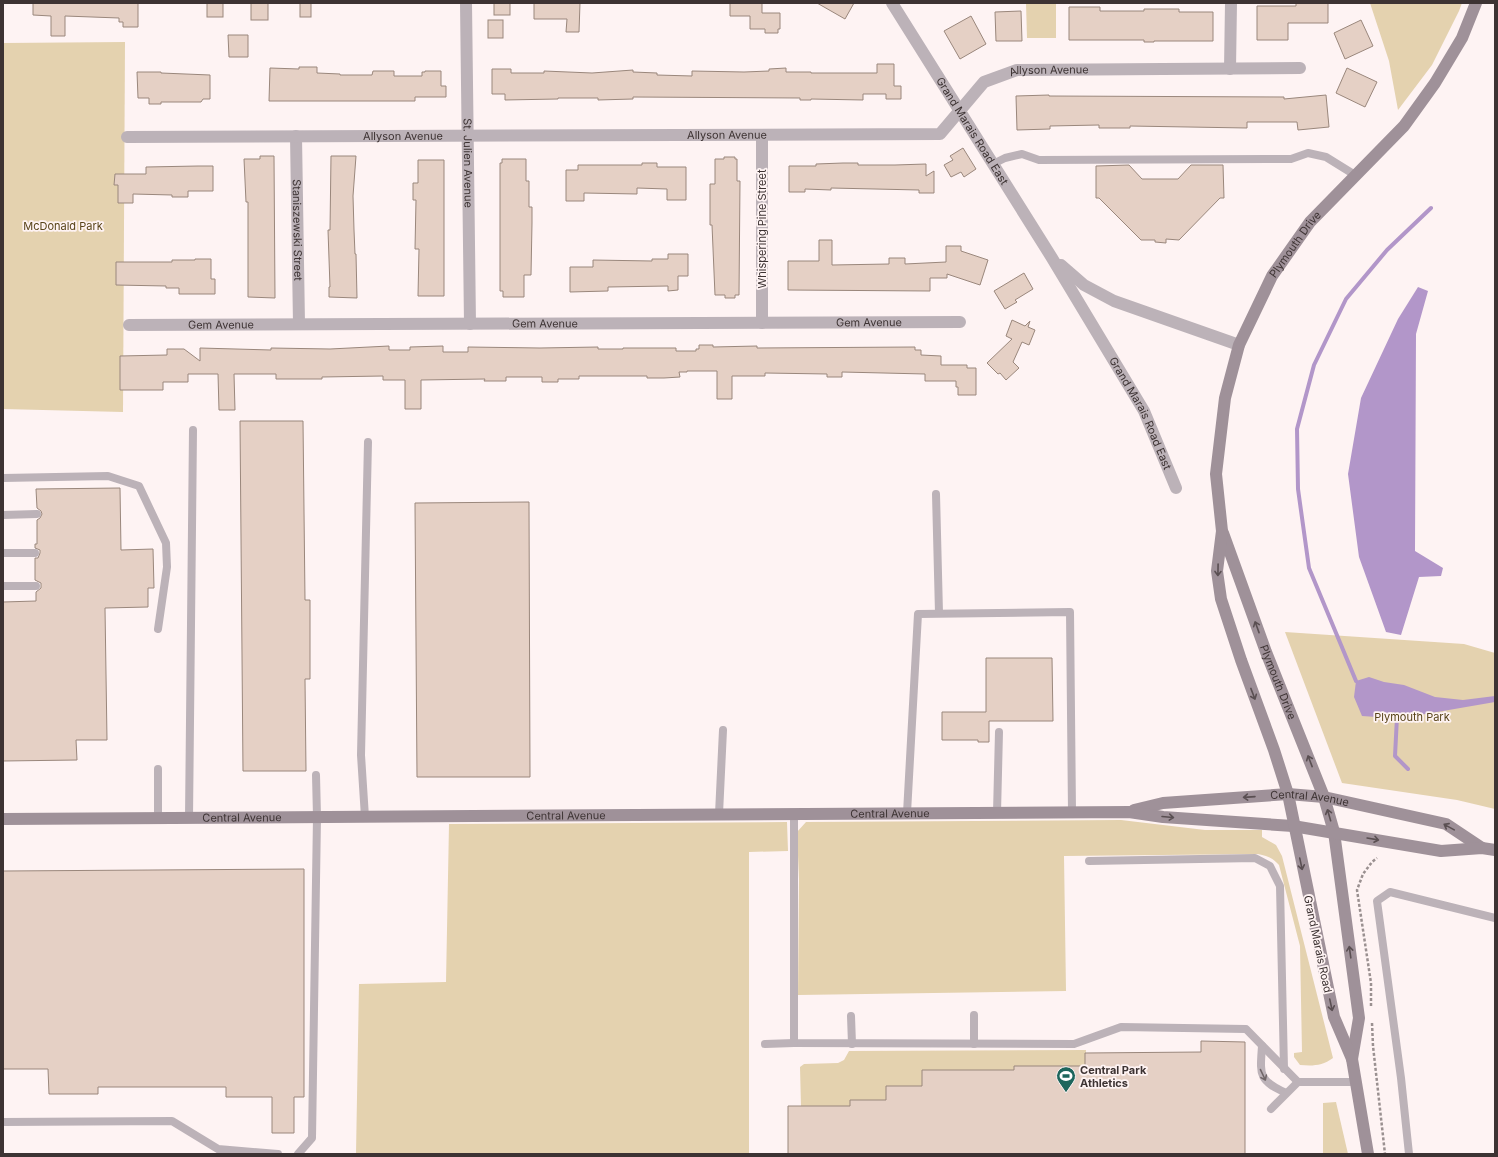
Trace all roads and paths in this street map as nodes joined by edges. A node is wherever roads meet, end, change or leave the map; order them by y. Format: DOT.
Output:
graph roads {
  1 [pos="466,3"];
  2 [pos="892,3"];
  3 [pos="1231,3"];
  4 [pos="1476,3"];
  5 [pos="1300,68"];
  6 [pos="1230,69"];
  7 [pos="960,111"];
  8 [pos="762,135"];
  9 [pos="127,136"];
  10 [pos="296,136"];
  11 [pos="467,136"];
  12 [pos="993,164"];
  13 [pos="1355,175"];
  14 [pos="1052,258"];
  15 [pos="960,322"];
  16 [pos="762,323"];
  17 [pos="299,324"];
  18 [pos="470,324"];
  19 [pos="129,325"];
  20 [pos="1239,345"];
  21 [pos="193,430"];
  22 [pos="368,442"];
  23 [pos="3,478"];
  24 [pos="1176,488"];
  25 [pos="936,494"];
  26 [pos="37,514"];
  27 [pos="3,515"];
  28 [pos="1222,531"];
  29 [pos="3,553"];
  30 [pos="35,553"];
  31 [pos="3,586"];
  32 [pos="36,586"];
  33 [pos="939,613"];
  34 [pos="158,629"];
  35 [pos="723,730"];
  36 [pos="999,732"];
  37 [pos="158,769"];
  38 [pos="316,775"];
  39 [pos="1288,794"];
  40 [pos="1324,797"];
  41 [pos="1072,812"];
  42 [pos="1129,812"];
  43 [pos="907,813"];
  44 [pos="998,813"];
  45 [pos="719,814"];
  46 [pos="794,814"];
  47 [pos="317,817"];
  48 [pos="365,817"];
  49 [pos="158,818"];
  50 [pos="189,818"];
  51 [pos="3,819"];
  52 [pos="1294,826"];
  53 [pos="1334,832"];
  54 [pos="1482,848"];
  55 [pos="1495,850"];
  56 [pos="1089,861"];
  57 [pos="1495,918"];
  58 [pos="974,1015"];
  59 [pos="851,1016"];
  60 [pos="794,1043"];
  61 [pos="765,1044"];
  62 [pos="852,1044"];
  63 [pos="974,1044"];
  64 [pos="1262,1046"];
  65 [pos="1352,1059"];
  66 [pos="1284,1069"];
  67 [pos="1298,1082"];
  68 [pos="1357,1082"];
  69 [pos="1286,1093"];
  70 [pos="1271,1109"];
  71 [pos="3,1122"];
  72 [pos="218,1152"];
  73 [pos="278,1154"];
  74 [pos="298,1154"];
  75 [pos="1368,1154"];
  76 [pos="1409,1154"];
  1 -- 11 [label="street, St. Julien Avenue"];
  2 -- 7 [label="street, Grand Marais Road East"];
  3 -- 6 [label="street"];
  4 -- 13 [label="street, Plymouth Drive"];
  5 -- 6 [label="street, Allyson Avenue"];
  6 -- 7 [label="street, Allyson Avenue"];
  7 -- 8 [label="street, Allyson Avenue"];
  7 -- 12 [label="street, Grand Marais Road East"];
  8 -- 11 [label="street, Allyson Avenue"];
  8 -- 16 [label="street, Whispering Pine Street"];
  9 -- 10 [label="street, Allyson Avenue"];
  10 -- 11 [label="street, Allyson Avenue"];
  10 -- 17 [label="street, Staniszewski Street"];
  11 -- 18 [label="street, St. Julien Avenue"];
  12 -- 13 [label="lane"];
  12 -- 14 [label="street, Grand Marais Road East"];
  13 -- 20 [label="street, Plymouth Drive"];
  14 -- 20 [label="street, Grand Marais Road East"];
  14 -- 24 [label="street, Grand Marais Road East"];
  15 -- 16 [label="street, Gem Avenue"];
  16 -- 18 [label="street, Gem Avenue"];
  17 -- 18 [label="street, Gem Avenue"];
  17 -- 19 [label="street, Gem Avenue"];
  20 -- 28 [label="street, Plymouth Drive"];
  21 -- 50 [label="lane"];
  22 -- 48 [label="lane"];
  23 -- 34 [label="lane"];
  25 -- 33 [label="lane"];
  26 -- 27 [label="lane"];
  28 -- 39 [label="street, Plymouth Drive, one-way"];
  40 -- 28 [label="street, Plymouth Drive, one-way"];
  29 -- 30 [label="lane"];
  31 -- 32 [label="lane"];
  33 -- 41 [label="lane"];
  33 -- 43 [label="lane"];
  35 -- 45 [label="lane"];
  36 -- 44 [label="lane"];
  37 -- 49 [label="lane"];
  38 -- 47 [label="lane"];
  39 -- 40 [label="street, Central Avenue"];
  39 -- 42 [label="street, Central Avenue, one-way"];
  39 -- 52 [label="street, Plymouth Drive"];
  53 -- 40 [label="street, Plymouth Drive, one-way"];
  54 -- 40 [label="street, Central Avenue, one-way"];
  41 -- 42 [label="street, Central Avenue"];
  41 -- 44 [label="street, Central Avenue"];
  42 -- 52 [label="street, Central Avenue, one-way"];
  43 -- 44 [label="street, Central Avenue"];
  43 -- 46 [label="street, Central Avenue"];
  45 -- 46 [label="street, Central Avenue"];
  45 -- 48 [label="street, Central Avenue"];
  46 -- 60 [label="lane"];
  47 -- 48 [label="street, Central Avenue"];
  47 -- 50 [label="street, Central Avenue"];
  47 -- 74 [label="lane"];
  49 -- 50 [label="street, Central Avenue"];
  49 -- 51 [label="street, Central Avenue"];
  52 -- 53 [label="street, Central Avenue"];
  52 -- 65 [label="street, Grand Marais Road, one-way"];
  53 -- 54 [label="street, Central Avenue, one-way"];
  65 -- 53 [label="street, Grand Marais Road, one-way"];
  54 -- 55 [label="street, Central Avenue"];
  56 -- 66 [label="lane"];
  57 -- 76 [label="lane"];
  58 -- 63 [label="lane"];
  59 -- 62 [label="lane"];
  60 -- 61 [label="lane"];
  60 -- 62 [label="lane"];
  62 -- 63 [label="lane"];
  63 -- 64 [label="lane"];
  64 -- 66 [label="lane"];
  64 -- 69 [label="lane, one-way"];
  65 -- 68 [label="street, Grand Marais Road"];
  66 -- 67 [label="lane"];
  67 -- 68 [label="lane"];
  67 -- 69 [label="lane"];
  68 -- 75 [label="street, Grand Marais Road"];
  69 -- 70 [label="lane"];
  71 -- 72 [label="lane"];
  72 -- 73 [label="lane"];
}
